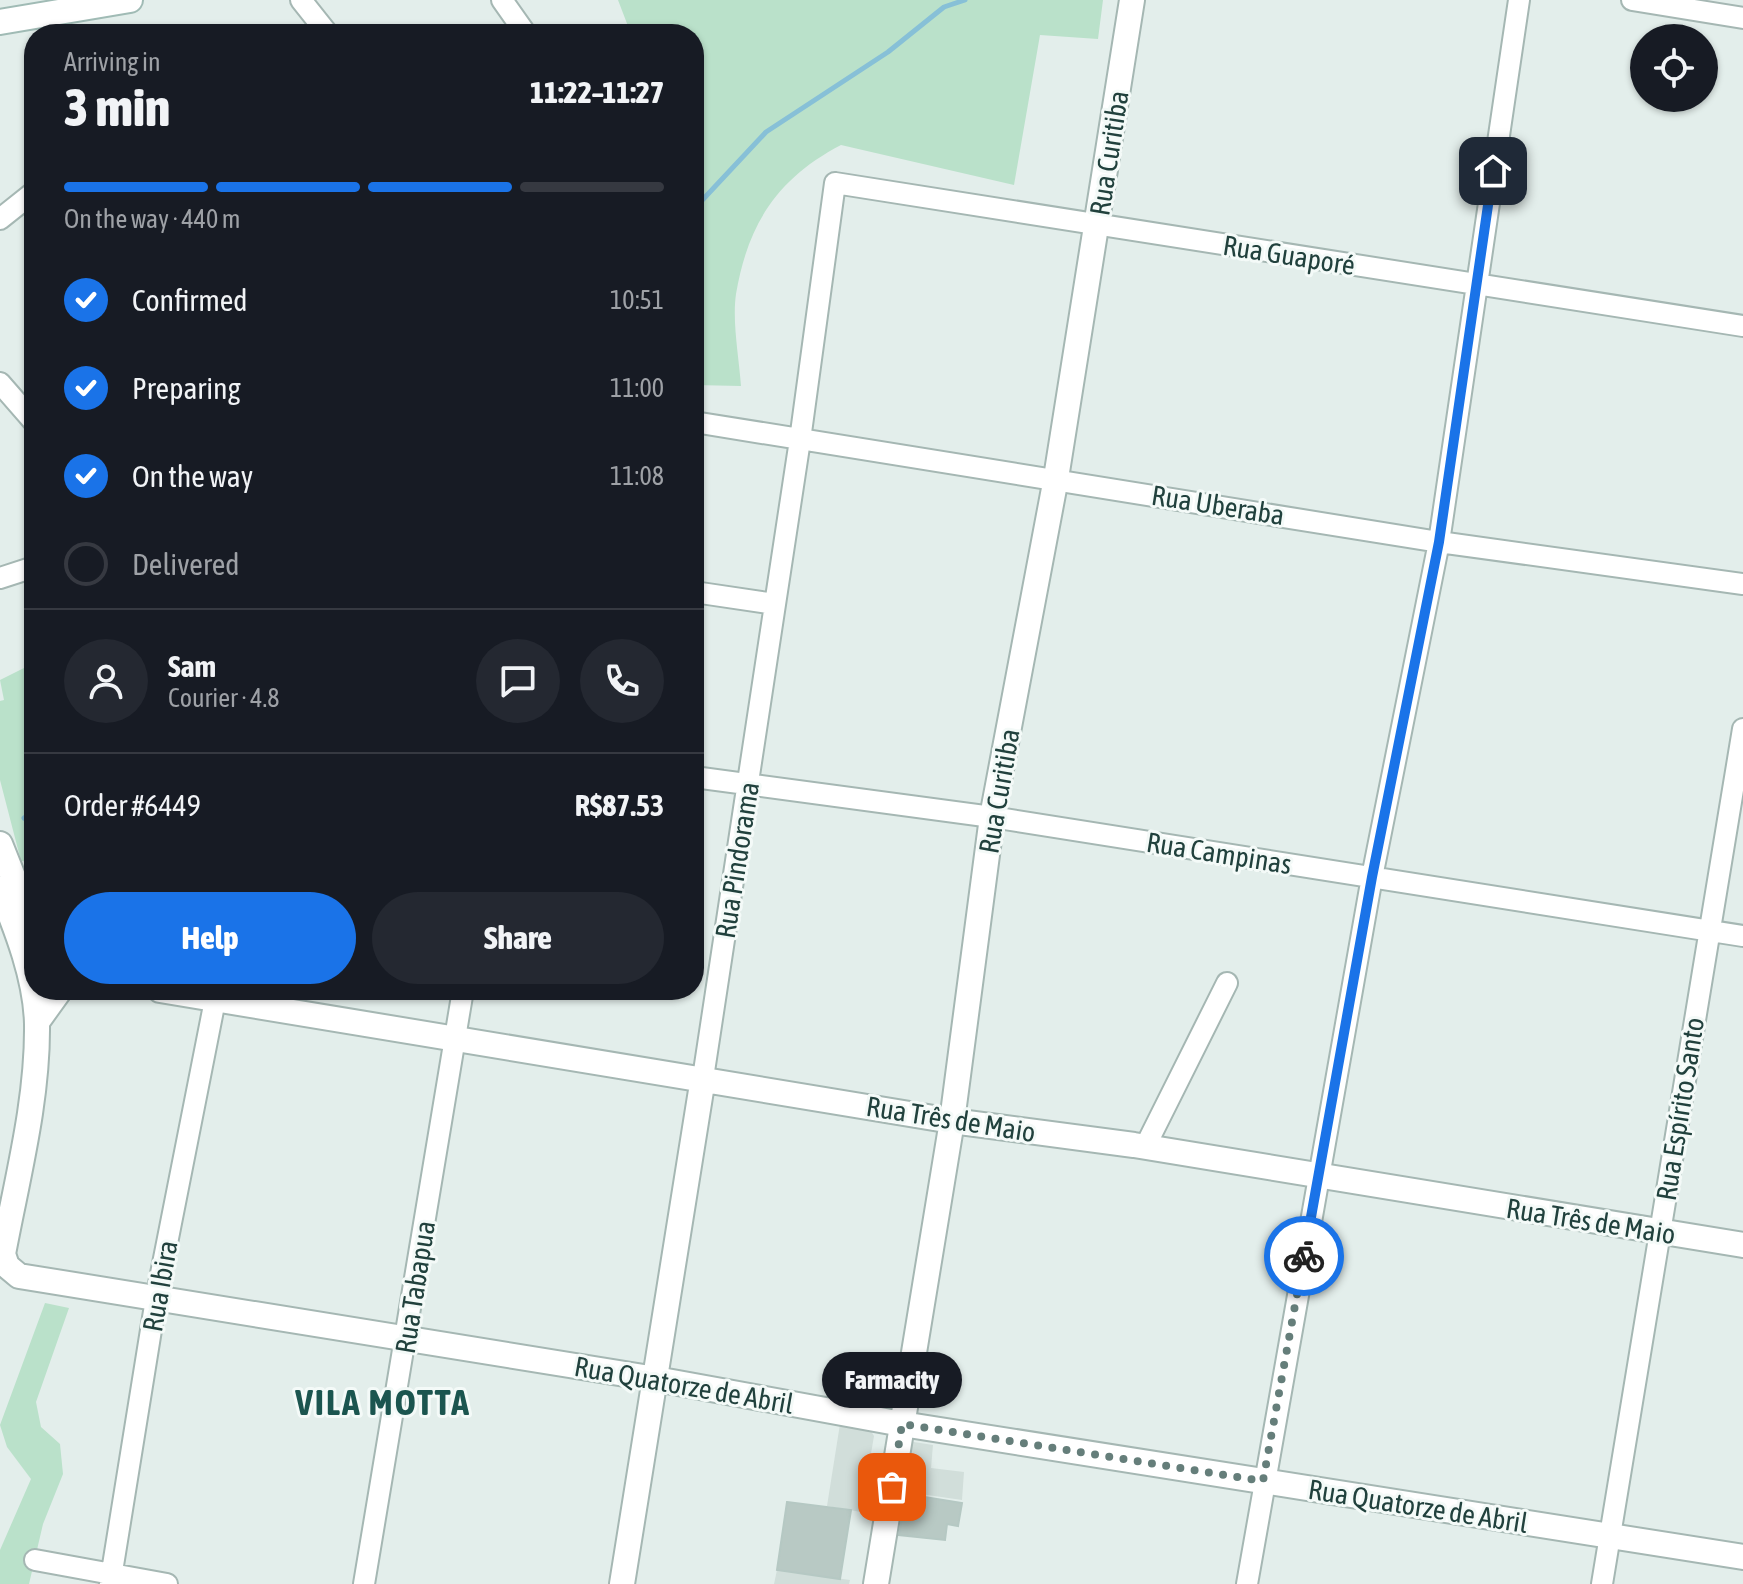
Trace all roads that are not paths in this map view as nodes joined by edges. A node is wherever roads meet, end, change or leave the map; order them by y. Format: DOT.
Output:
graph roads {
  1 [pos="130,0"];
  2 [pos="502,0"];
  3 [pos="1132,0"];
  4 [pos="1519,0"];
  5 [pos="1632,0"];
  6 [pos="303,1"];
  7 [pos="1743,18"];
  8 [pos="0,22"];
  9 [pos="320,24"];
  10 [pos="519,24"];
  11 [pos="835,183"];
  12 [pos="24,200"];
  13 [pos="0,219"];
  14 [pos="1098,225"];
  15 [pos="1475,285"];
  16 [pos="1743,326"];
  17 [pos="0,383"];
  18 [pos="24,411"];
  19 [pos="704,424"];
  20 [pos="800,440"];
  21 [pos="1056,478"];
  22 [pos="1439,542"];
  23 [pos="24,570"];
  24 [pos="0,578"];
  25 [pos="1743,584"];
  26 [pos="704,593"];
  27 [pos="775,604"];
  28 [pos="1743,729"];
  29 [pos="704,779"];
  30 [pos="748,786"];
  31 [pos="992,817"];
  32 [pos="0,844"];
  33 [pos="1372,877"];
  34 [pos="0,889"];
  35 [pos="24,903"];
  36 [pos="1710,930"];
  37 [pos="1743,936"];
  38 [pos="24,958"];
  39 [pos="1227,983"];
  40 [pos="33,1000"];
  41 [pos="53,1000"];
  42 [pos="215,1000"];
  43 [pos="249,1000"];
  44 [pos="461,1000"];
  45 [pos="37,1022"];
  46 [pos="455,1038"];
  47 [pos="703,1078"];
  48 [pos="952,1121"];
  49 [pos="1145,1147"];
  50 [pos="1318,1176"];
  51 [pos="1660,1232"];
  52 [pos="1743,1245"];
  53 [pos="156,1299"];
  54 [pos="407,1339"];
  55 [pos="656,1379"];
  56 [pos="902,1424"];
  57 [pos="1263,1481"];
  58 [pos="1610,1537"];
  59 [pos="1743,1557"];
  60 [pos="35,1560"];
  61 [pos="111,1579"];
  62 [pos="167,1584"];
  63 [pos="364,1584"];
  64 [pos="622,1584"];
  65 [pos="876,1584"];
  66 [pos="1247,1584"];
  67 [pos="1602,1584"];
  1 -- 8 [label="street"];
  2 -- 10 [label="street"];
  3 -- 14 [label="street, Rua Curitiba"];
  4 -- 15 [label="street"];
  5 -- 7 [label="street"];
  6 -- 9 [label="street"];
  11 -- 14 [label="street, Rua Guaporé"];
  11 -- 20 [label="street, Rua Pindorama"];
  12 -- 13 [label="street"];
  14 -- 15 [label="street, Rua Guaporé"];
  14 -- 21 [label="street, Rua Curitiba"];
  15 -- 16 [label="street, Rua Guaporé"];
  15 -- 22 [label="street"];
  17 -- 18 [label="street"];
  19 -- 20 [label="street, Rua Uberaba"];
  20 -- 21 [label="street, Rua Uberaba"];
  20 -- 27 [label="street, Rua Pindorama"];
  21 -- 22 [label="street, Rua Uberaba"];
  21 -- 31 [label="street, Rua Curitiba"];
  22 -- 25 [label="street, Rua Uberaba"];
  22 -- 33 [label="street"];
  23 -- 24 [label="street"];
  26 -- 27 [label="street"];
  27 -- 30 [label="street, Rua Pindorama"];
  28 -- 36 [label="street, Rua Espírito Santo"];
  29 -- 30 [label="street, Rua Campinas"];
  30 -- 31 [label="street, Rua Campinas"];
  30 -- 47 [label="street, Rua Pindorama"];
  31 -- 33 [label="street, Rua Campinas"];
  31 -- 48 [label="street, Rua Curitiba"];
  32 -- 35 [label="street"];
  33 -- 36 [label="street, Rua Campinas"];
  33 -- 50 [label="street"];
  34 -- 38 [label="street"];
  36 -- 37 [label="street, Rua Campinas"];
  36 -- 51 [label="street, Rua Espírito Santo"];
  39 -- 49 [label="street"];
  40 -- 45 [label="street"];
  41 -- 45 [label="street"];
  42 -- 53 [label="street, Rua Ibira"];
  43 -- 46 [label="street, Rua Três de Maio"];
  44 -- 46 [label="street, Rua Tabapua"];
  45 -- 53 [label="street, Rua Quatorze de Abril"];
  46 -- 47 [label="street, Rua Três de Maio"];
  46 -- 54 [label="street, Rua Tabapua"];
  47 -- 48 [label="street, Rua Três de Maio"];
  47 -- 55 [label="street, Rua Pindorama"];
  48 -- 49 [label="street, Rua Três de Maio"];
  48 -- 56 [label="street, Rua Curitiba"];
  49 -- 50 [label="street, Rua Três de Maio"];
  50 -- 51 [label="street, Rua Três de Maio"];
  50 -- 57 [label="street"];
  51 -- 52 [label="street, Rua Três de Maio"];
  51 -- 58 [label="street, Rua Espírito Santo"];
  53 -- 54 [label="street, Rua Quatorze de Abril"];
  53 -- 61 [label="street, Rua Ibira"];
  54 -- 55 [label="street, Rua Quatorze de Abril"];
  54 -- 63 [label="street, Rua Tabapua"];
  55 -- 56 [label="street, Rua Quatorze de Abril"];
  55 -- 64 [label="street, Rua Pindorama"];
  56 -- 57 [label="street, Rua Quatorze de Abril"];
  56 -- 65 [label="street, Rua Curitiba"];
  57 -- 58 [label="street, Rua Quatorze de Abril"];
  57 -- 66 [label="street"];
  58 -- 59 [label="street, Rua Quatorze de Abril"];
  58 -- 67 [label="street, Rua Espírito Santo"];
  60 -- 61 [label="street"];
  61 -- 62 [label="street"];
}
